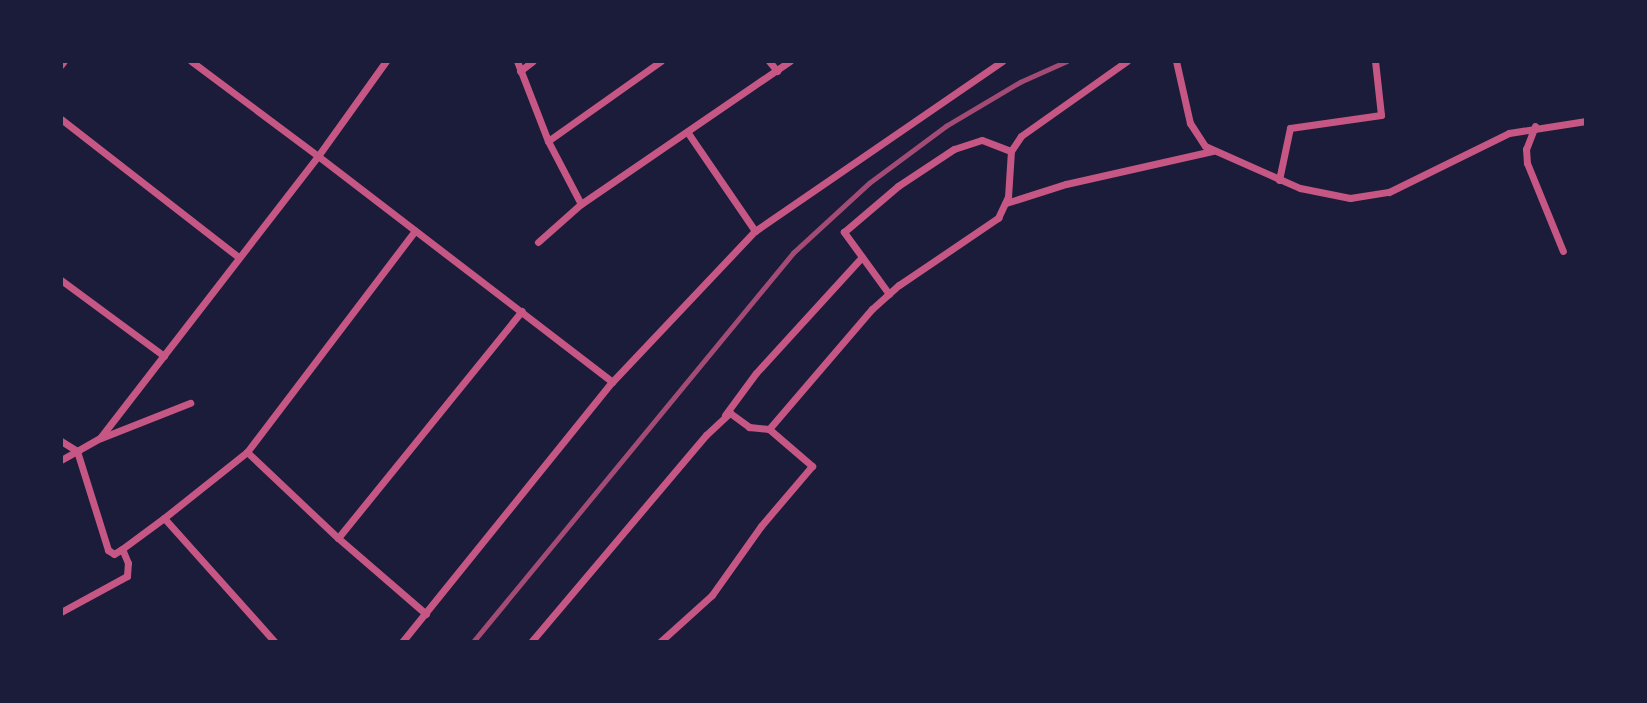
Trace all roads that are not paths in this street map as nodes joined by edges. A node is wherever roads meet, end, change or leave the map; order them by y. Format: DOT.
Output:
graph roads {
  1 [pos="191,61"];
  2 [pos="386,61"];
  3 [pos="517,61"];
  4 [pos="533,61"];
  5 [pos="661,61"];
  6 [pos="769,61"];
  7 [pos="790,61"];
  8 [pos="1002,61"];
  9 [pos="1127,61"];
  10 [pos="1176,61"];
  11 [pos="1375,61"];
  12 [pos="520,71"];
  13 [pos="777,71"];
  14 [pos="61,119"];
  15 [pos="1586,121"];
  16 [pos="1535,126"];
  17 [pos="688,133"];
  18 [pos="548,141"];
  19 [pos="1011,151"];
  20 [pos="1212,151"];
  21 [pos="318,156"];
  22 [pos="1279,180"];
  23 [pos="1006,203"];
  24 [pos="581,204"];
  25 [pos="415,231"];
  26 [pos="755,231"];
  27 [pos="538,242"];
  28 [pos="1563,251"];
  29 [pos="238,257"];
  30 [pos="862,257"];
  31 [pos="61,280"];
  32 [pos="889,294"];
  33 [pos="522,311"];
  34 [pos="164,356"];
  35 [pos="611,382"];
  36 [pos="190,403"];
  37 [pos="724,415"];
  38 [pos="769,429"];
  39 [pos="100,438"];
  40 [pos="61,441"];
  41 [pos="77,451"];
  42 [pos="247,452"];
  43 [pos="61,460"];
  44 [pos="164,518"];
  45 [pos="338,538"];
  46 [pos="122,549"];
  47 [pos="61,612"];
  48 [pos="426,614"];
  49 [pos="275,642"];
  50 [pos="402,642"];
  51 [pos="531,642"];
  52 [pos="660,642"];
  1 -- 21 [label="street"];
  2 -- 21 [label="street"];
  3 -- 12 [label="street"];
  4 -- 12 [label="street"];
  5 -- 18 [label="street"];
  6 -- 13 [label="street"];
  7 -- 13 [label="street"];
  8 -- 26 [label="street"];
  9 -- 19 [label="street"];
  10 -- 20 [label="street"];
  11 -- 22 [label="street"];
  12 -- 18 [label="street"];
  13 -- 17 [label="street"];
  14 -- 29 [label="street"];
  15 -- 16 [label="street"];
  16 -- 22 [label="street"];
  16 -- 28 [label="street"];
  17 -- 24 [label="street"];
  17 -- 26 [label="street"];
  18 -- 24 [label="street"];
  19 -- 23 [label="street"];
  19 -- 30 [label="street"];
  20 -- 22 [label="street"];
  20 -- 23 [label="street"];
  21 -- 25 [label="street"];
  21 -- 29 [label="street"];
  23 -- 32 [label="street"];
  24 -- 27 [label="street"];
  25 -- 33 [label="street"];
  25 -- 42 [label="street"];
  26 -- 35 [label="street"];
  29 -- 34 [label="street"];
  30 -- 32 [label="street"];
  30 -- 37 [label="street"];
  31 -- 34 [label="street"];
  32 -- 38 [label="street"];
  33 -- 35 [label="street"];
  33 -- 45 [label="street"];
  34 -- 39 [label="street"];
  35 -- 48 [label="street"];
  36 -- 39 [label="street"];
  37 -- 38 [label="street"];
  37 -- 51 [label="street"];
  38 -- 52 [label="street"];
  39 -- 41 [label="street"];
  40 -- 41 [label="street"];
  41 -- 43 [label="street"];
  41 -- 46 [label="street"];
  42 -- 44 [label="street"];
  42 -- 45 [label="street"];
  44 -- 46 [label="street"];
  44 -- 49 [label="street"];
  45 -- 48 [label="street"];
  46 -- 47 [label="street"];
  48 -- 50 [label="street"];
}
